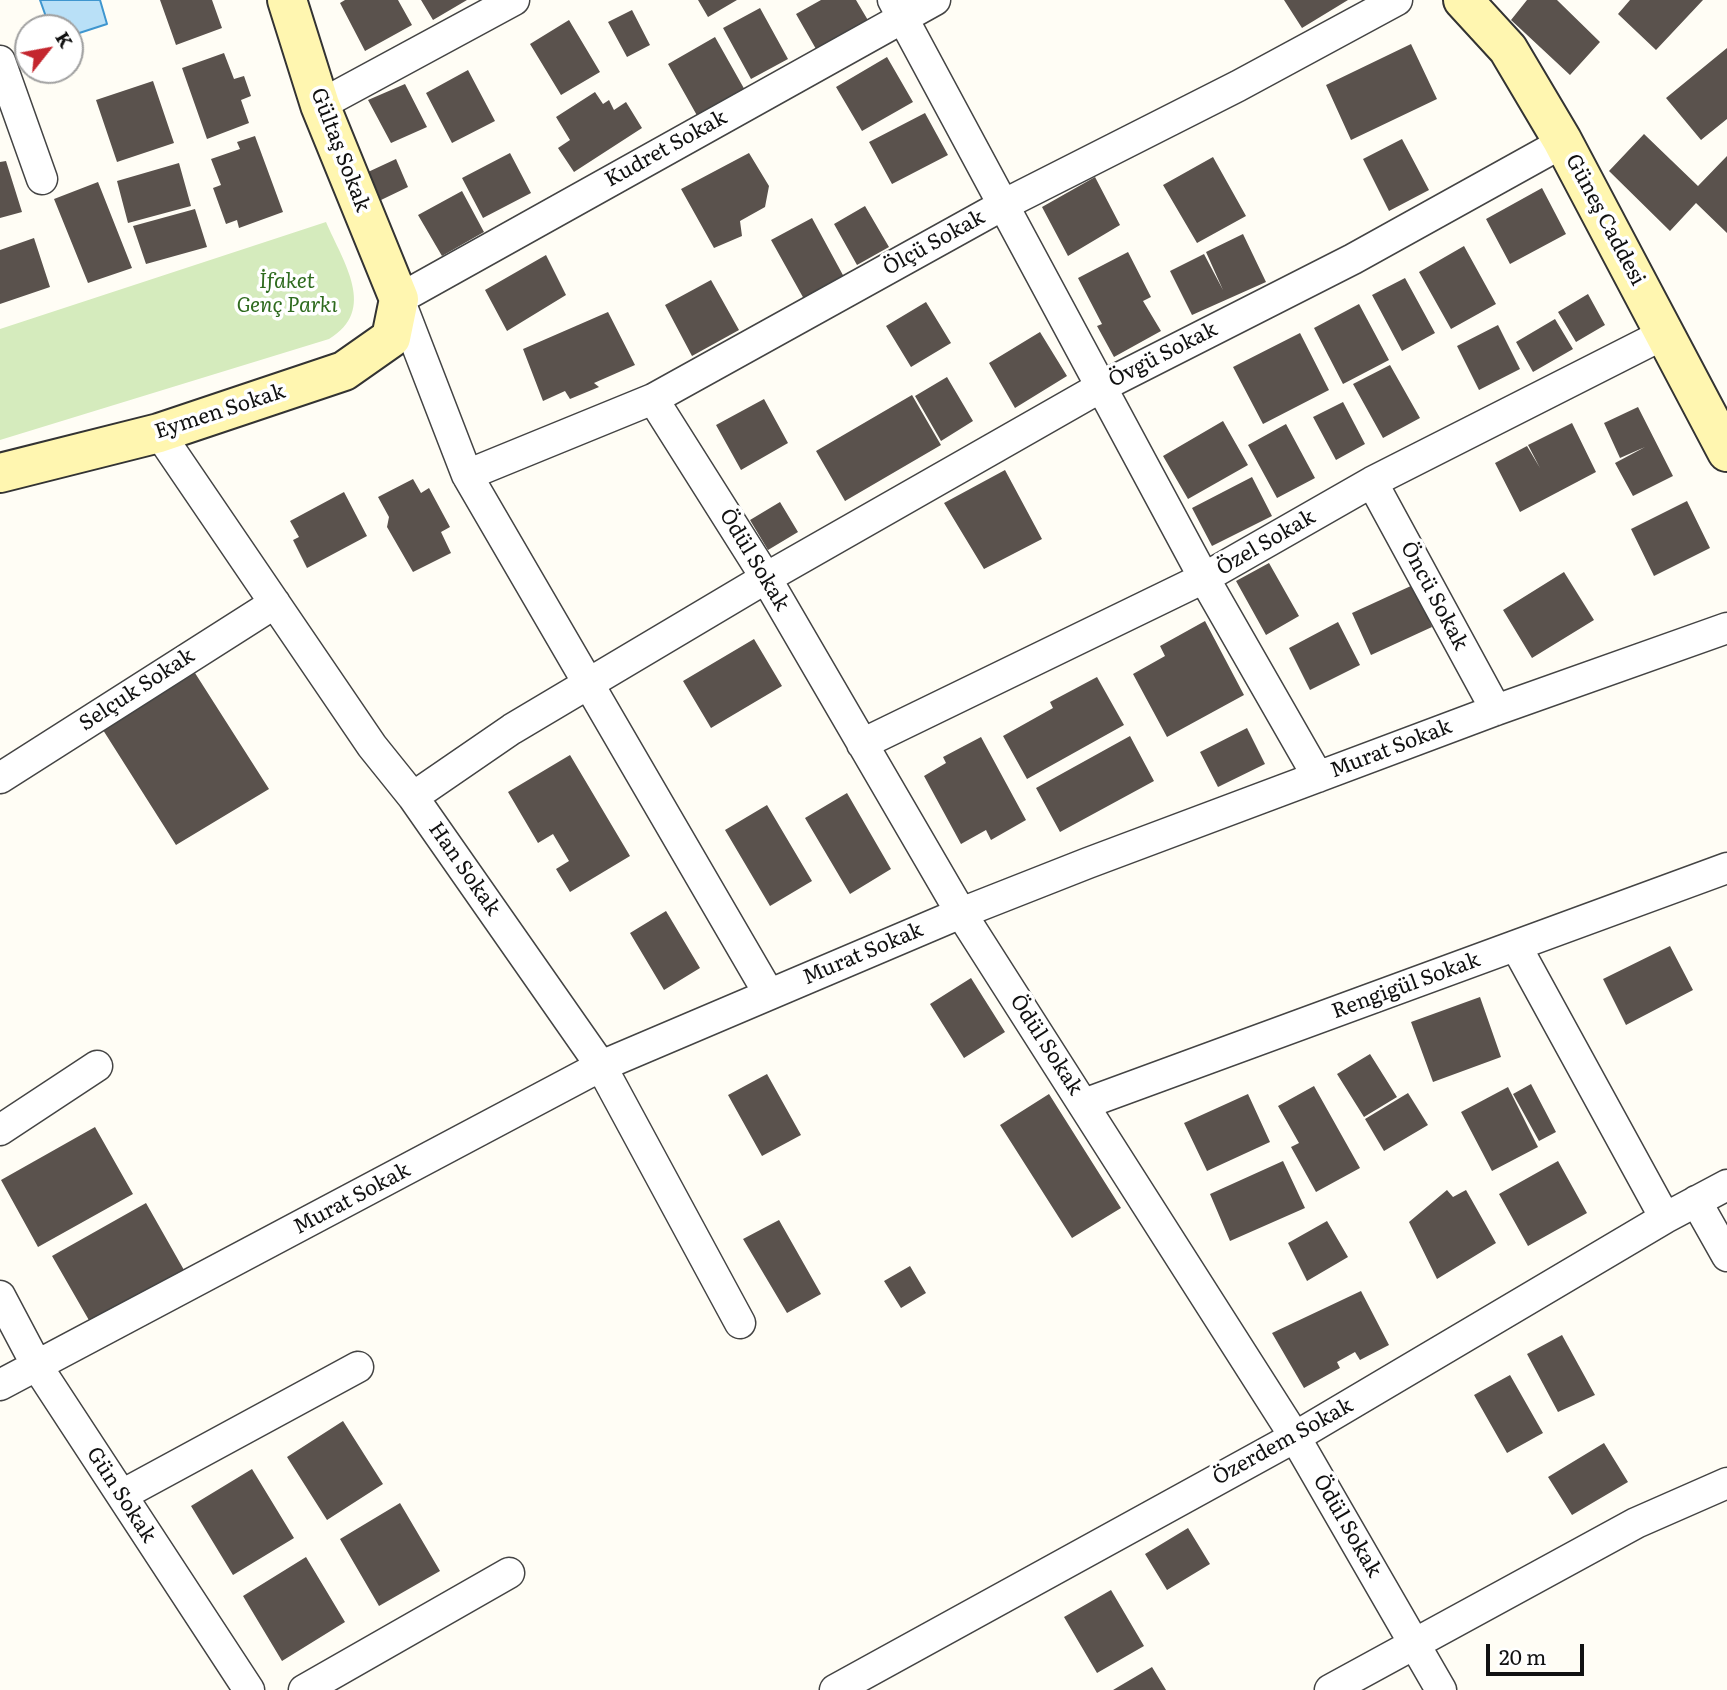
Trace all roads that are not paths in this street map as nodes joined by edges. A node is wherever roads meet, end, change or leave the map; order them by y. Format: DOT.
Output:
graph roads {
  1 [pos="287,0"];
  2 [pos="514,0"];
  3 [pos="934,0"];
  4 [pos="1397,0"];
  5 [pos="1463,0"];
  6 [pos="897,9"];
  7 [pos="0,61"];
  8 [pos="320,105"];
  9 [pos="1562,140"];
  10 [pos="42,179"];
  11 [pos="1003,205"];
  12 [pos="399,299"];
  13 [pos="1666,333"];
  14 [pos="1101,387"];
  15 [pos="653,399"];
  16 [pos="159,433"];
  17 [pos="1727,452"];
  18 [pos="0,474"];
  19 [pos="467,475"];
  20 [pos="1372,482"];
  21 [pos="766,578"];
  22 [pos="1204,578"];
  23 [pos="275,603"];
  24 [pos="1727,628"];
  25 [pos="587,685"];
  26 [pos="1496,710"];
  27 [pos="862,744"];
  28 [pos="1318,777"];
  29 [pos="0,778"];
  30 [pos="413,797"];
  31 [pos="1727,868"];
  32 [pos="961,913"];
  33 [pos="1516,946"];
  34 [pos="769,994"];
  35 [pos="97,1066"];
  36 [pos="601,1066"];
  37 [pos="1084,1104"];
  38 [pos="0,1130"];
  39 [pos="1727,1185"];
  40 [pos="1696,1201"];
  41 [pos="1665,1218"];
  42 [pos="1727,1255"];
  43 [pos="0,1296"];
  44 [pos="740,1323"];
  45 [pos="37,1366"];
  46 [pos="358,1367"];
  47 [pos="0,1385"];
  48 [pos="1295,1437"];
  49 [pos="1727,1483"];
  50 [pos="122,1495"];
  51 [pos="509,1573"];
  52 [pos="1417,1644"];
  53 [pos="249,1690"];
  54 [pos="304,1690"];
  55 [pos="835,1690"];
  56 [pos="1330,1690"];
  57 [pos="1441,1690"];
  1 -- 8 [label="main road, Gültaş Sokak"];
  2 -- 8 [label="street"];
  3 -- 6 [label="street, Kudret Sokak"];
  4 -- 11 [label="street, Ölçü Sokak"];
  5 -- 9 [label="main road, Güneş Caddesi"];
  6 -- 11 [label="street"];
  6 -- 12 [label="street, Kudret Sokak"];
  7 -- 10 [label="street"];
  8 -- 12 [label="main road, Gültaş Sokak"];
  9 -- 13 [label="main road, Güneş Caddesi"];
  9 -- 14 [label="street, Övgü Sokak"];
  11 -- 14 [label="street"];
  11 -- 15 [label="street, Ölçü Sokak"];
  12 -- 16 [label="main road, Eymen Sokak"];
  12 -- 19 [label="street"];
  13 -- 17 [label="main road, Güneş Caddesi"];
  13 -- 20 [label="street, Özel Sokak"];
  14 -- 21 [label="street, Övgü Sokak"];
  14 -- 22 [label="street"];
  15 -- 19 [label="street, Ölçü Sokak"];
  15 -- 21 [label="street, Ödül Sokak"];
  16 -- 18 [label="main road, Eymen Sokak"];
  16 -- 23 [label="street, Han Sokak"];
  19 -- 25 [label="street"];
  20 -- 22 [label="street, Özel Sokak"];
  20 -- 26 [label="street, Öncü Sokak"];
  21 -- 25 [label="street, Övgü Sokak"];
  21 -- 27 [label="street, Ödül Sokak"];
  22 -- 27 [label="street, Özel Sokak"];
  22 -- 28 [label="street"];
  23 -- 29 [label="street, Selçuk Sokak"];
  23 -- 30 [label="street, Han Sokak"];
  24 -- 26 [label="street, Murat Sokak"];
  25 -- 30 [label="street, Övgü Sokak"];
  25 -- 34 [label="street"];
  26 -- 28 [label="street, Murat Sokak"];
  27 -- 32 [label="street, Ödül Sokak"];
  28 -- 32 [label="street, Murat Sokak"];
  30 -- 36 [label="street, Han Sokak"];
  31 -- 33 [label="street, Rengigül Sokak"];
  32 -- 34 [label="street, Murat Sokak"];
  32 -- 37 [label="street, Ödül Sokak"];
  33 -- 37 [label="street, Rengigül Sokak"];
  33 -- 41 [label="street"];
  34 -- 36 [label="street, Murat Sokak"];
  35 -- 38 [label="street"];
  36 -- 44 [label="street, Han Sokak"];
  36 -- 45 [label="street, Murat Sokak"];
  37 -- 48 [label="street, Ödül Sokak"];
  39 -- 40 [label="street, Özerdem Sokak"];
  40 -- 41 [label="street, Özerdem Sokak"];
  40 -- 42 [label="street"];
  41 -- 48 [label="street, Özerdem Sokak"];
  43 -- 45 [label="street, Gün Sokak"];
  45 -- 47 [label="street, Murat Sokak"];
  45 -- 50 [label="street, Gün Sokak"];
  46 -- 50 [label="street"];
  48 -- 52 [label="street, Ödül Sokak"];
  48 -- 55 [label="street, Özerdem Sokak"];
  49 -- 52 [label="street"];
  50 -- 53 [label="street, Gün Sokak"];
  51 -- 54 [label="street"];
  52 -- 56 [label="street"];
  52 -- 57 [label="street, Ödül Sokak"];
}
